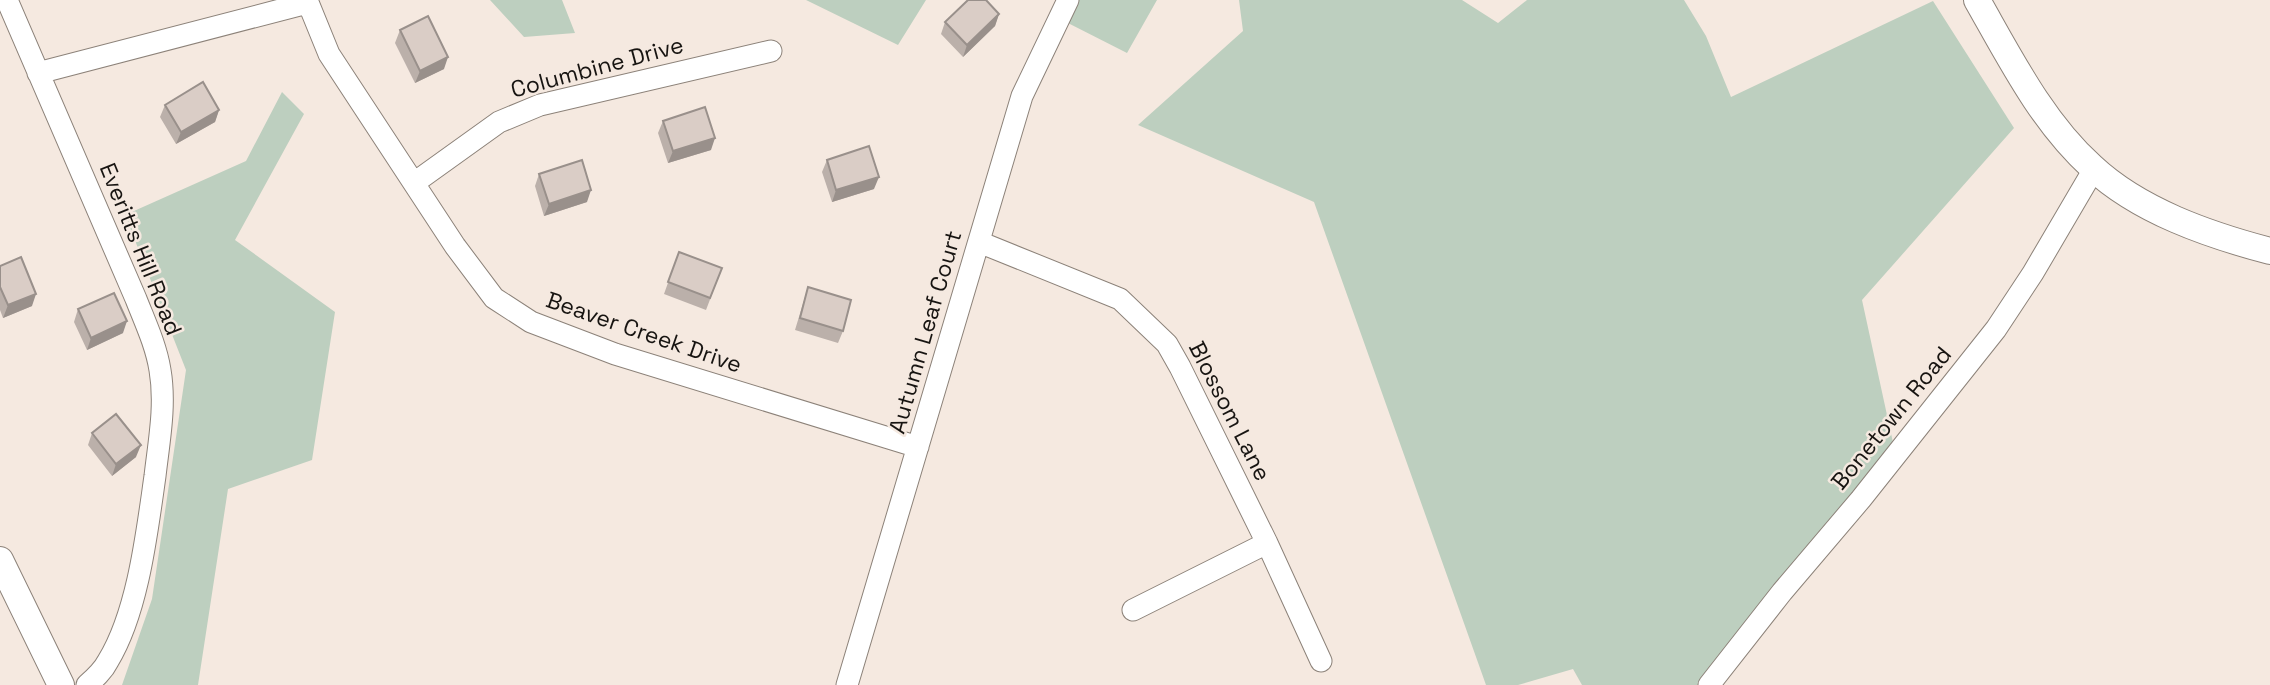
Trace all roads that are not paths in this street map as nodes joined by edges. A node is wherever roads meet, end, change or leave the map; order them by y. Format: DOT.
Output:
graph roads {
  1 [pos="7,0"];
  2 [pos="1068,0"];
  3 [pos="1977,0"];
  4 [pos="307,1"];
  5 [pos="771,51"];
  6 [pos="38,73"];
  7 [pos="2094,169"];
  8 [pos="414,183"];
  9 [pos="979,242"];
  10 [pos="2270,251"];
  11 [pos="918,447"];
  12 [pos="1267,543"];
  13 [pos="0,560"];
  14 [pos="1133,610"];
  15 [pos="1321,661"];
  16 [pos="61,685"];
  17 [pos="87,685"];
  18 [pos="847,685"];
  19 [pos="1709,685"];
  1 -- 6 [label="street, Everitts Hill Road"];
  2 -- 9 [label="street, Autumn Leaf Court"];
  3 -- 7 [label="main road"];
  4 -- 6 [label="street"];
  4 -- 8 [label="street, Beaver Creek Drive"];
  5 -- 8 [label="street, Columbine Drive"];
  6 -- 17 [label="street, Everitts Hill Road"];
  7 -- 10 [label="main road"];
  7 -- 19 [label="street, Bonetown Road"];
  8 -- 11 [label="street, Beaver Creek Drive"];
  9 -- 11 [label="street, Autumn Leaf Court"];
  9 -- 12 [label="street, Blossom Lane"];
  11 -- 18 [label="street, Autumn Leaf Court"];
  12 -- 14 [label="street"];
  12 -- 15 [label="street, Blossom Lane"];
  13 -- 16 [label="main road"];
}
